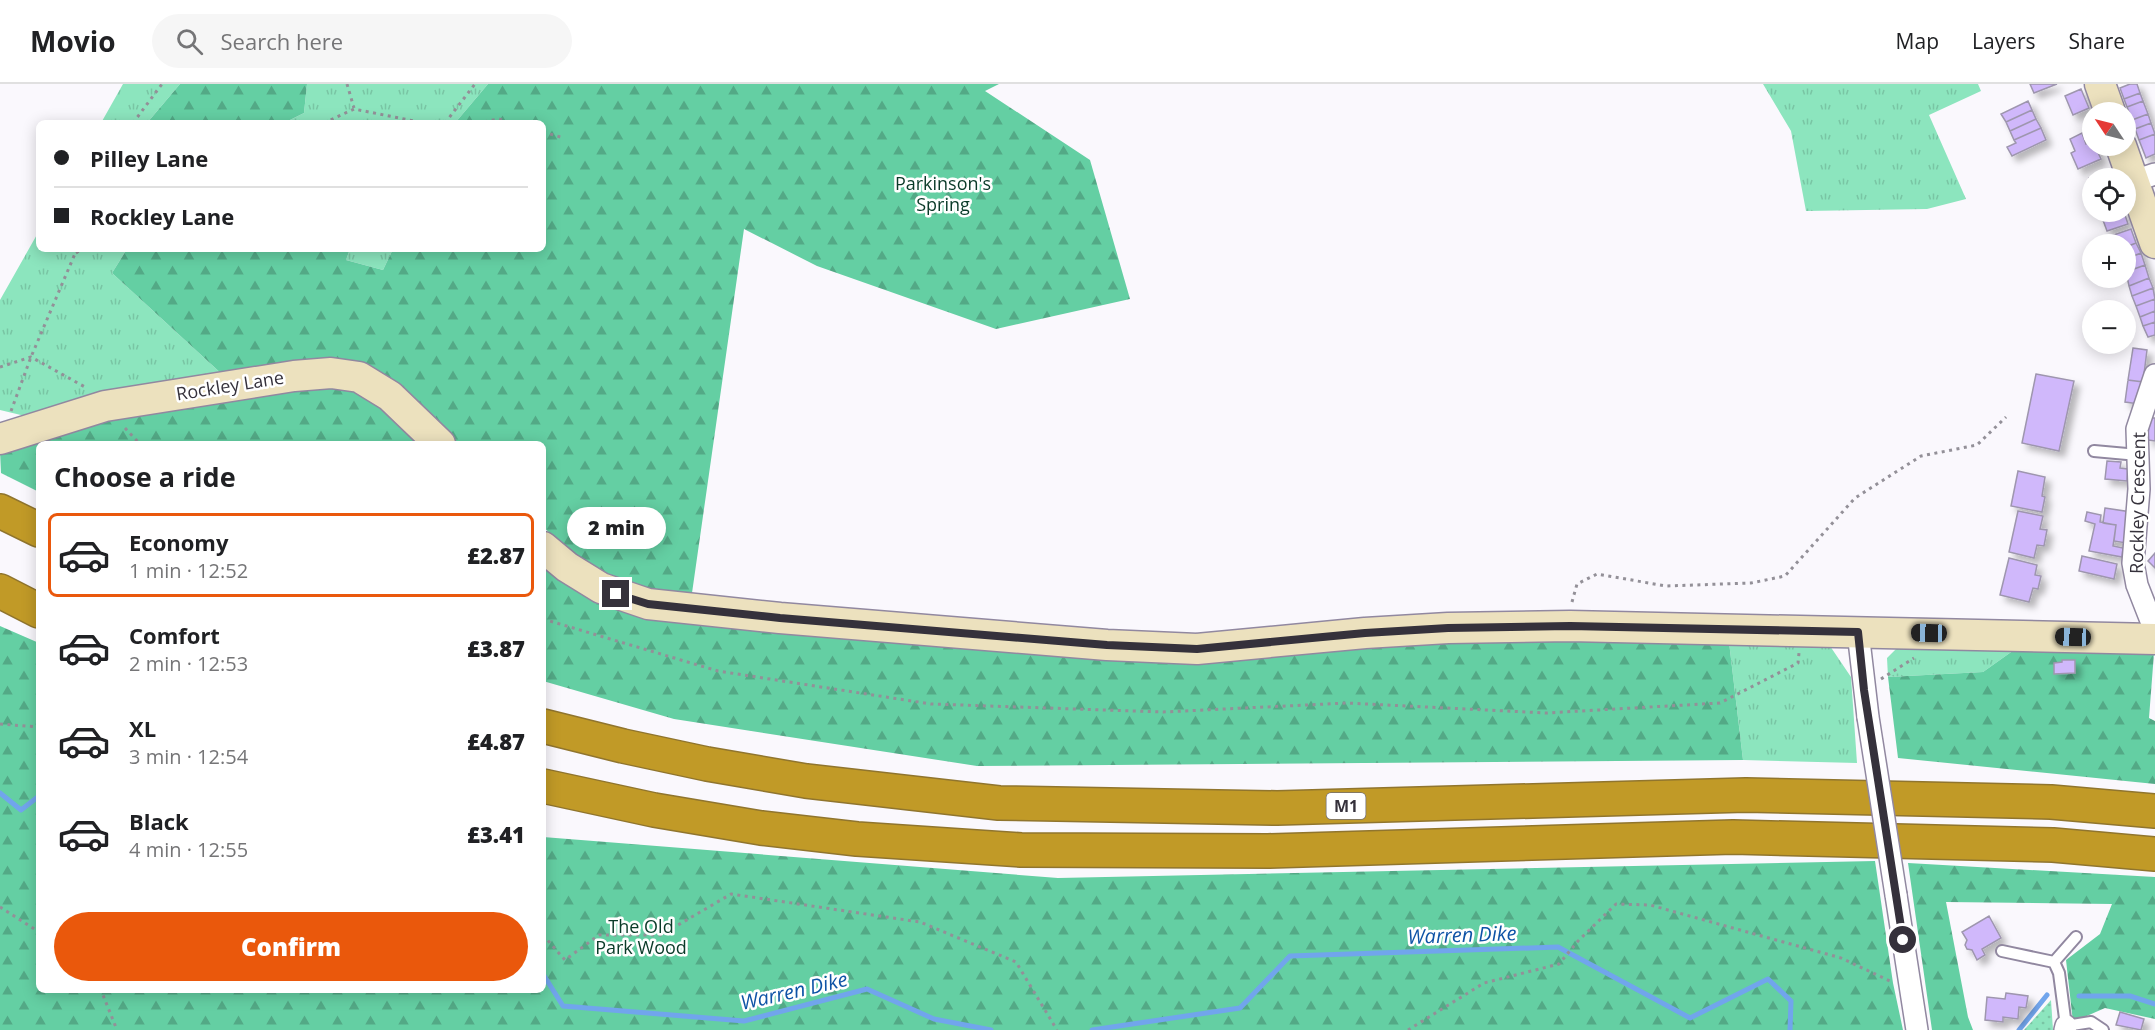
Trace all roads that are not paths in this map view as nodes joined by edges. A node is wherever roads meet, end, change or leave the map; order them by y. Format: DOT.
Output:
graph roads {
  1 [pos="2100,84"];
  2 [pos="2106,102"];
  3 [pos="2128,156"];
  4 [pos="2144,177"];
  5 [pos="2155,243"];
  6 [pos="2155,375"];
  7 [pos="5,425"];
  8 [pos="437,441"];
  9 [pos="2094,451"];
  10 [pos="2138,455"];
  11 [pos="0,511"];
  12 [pos="36,529"];
  13 [pos="546,550"];
  14 [pos="0,591"];
  15 [pos="36,609"];
  16 [pos="2155,631"];
  17 [pos="1858,632"];
  18 [pos="2155,639"];
  19 [pos="546,727"];
  20 [pos="546,787"];
  21 [pos="2155,812"];
  22 [pos="2155,854"];
  23 [pos="2076,937"];
  24 [pos="2002,951"];
  25 [pos="2054,962"];
  26 [pos="2066,1028"];
  27 [pos="1917,1030"];
  28 [pos="2103,1030"];
  1 -- 2 [label="street"];
  3 -- 4 [label="street"];
  4 -- 5 [label="street"];
  6 -- 10 [label="street, Rockley Crescent"];
  7 -- 8 [label="street, Rockley Lane"];
  9 -- 10 [label="lane"];
  10 -- 16 [label="street, Rockley Crescent"];
  11 -- 12 [label="highway"];
  13 -- 17 [label="street"];
  14 -- 15 [label="highway"];
  17 -- 18 [label="street"];
  17 -- 27 [label="street, bridge"];
  19 -- 21 [label="highway, M1"];
  20 -- 22 [label="highway"];
  23 -- 25 [label="lane"];
  24 -- 25 [label="lane"];
  25 -- 26 [label="lane"];
  26 -- 28 [label="lane"];
}
